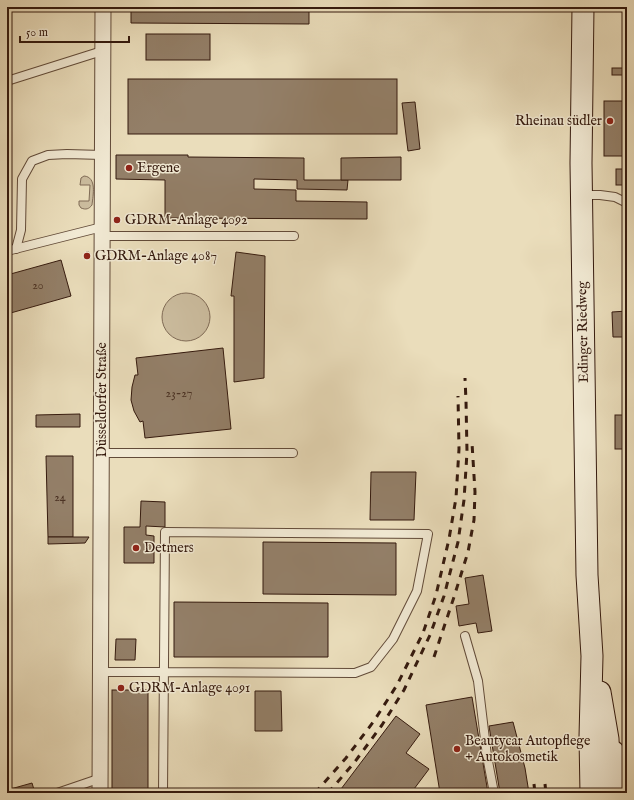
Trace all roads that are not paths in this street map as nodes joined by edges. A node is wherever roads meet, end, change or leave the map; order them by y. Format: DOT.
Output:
graph roads {
  1 [pos="102,7"];
  2 [pos="583,7"];
  3 [pos="102,51"];
  4 [pos="7,81"];
  5 [pos="102,155"];
  6 [pos="581,195"];
  7 [pos="627,204"];
  8 [pos="102,231"];
  9 [pos="294,236"];
  10 [pos="16,249"];
  11 [pos="7,251"];
  12 [pos="102,453"];
  13 [pos="293,453"];
  14 [pos="465,636"];
  15 [pos="592,656"];
  16 [pos="101,672"];
  17 [pos="164,672"];
  18 [pos="608,739"];
  19 [pos="101,778"];
  20 [pos="627,782"];
  21 [pos="57,793"];
  22 [pos="100,793"];
  23 [pos="163,793"];
  24 [pos="494,793"];
  25 [pos="591,793"];
  26 [pos="610,793"];
  1 -- 3 [label="street, Düsseldorfer Straße"];
  2 -- 6 [label="main road, Edinger Riedweg"];
  3 -- 4 [label="lane"];
  3 -- 5 [label="street, Düsseldorfer Straße"];
  5 -- 8 [label="street, Düsseldorfer Straße"];
  5 -- 10 [label="lane"];
  6 -- 7 [label="lane"];
  6 -- 15 [label="main road, Edinger Riedweg"];
  8 -- 9 [label="lane"];
  8 -- 10 [label="lane"];
  8 -- 12 [label="street, Düsseldorfer Straße"];
  10 -- 11 [label="lane"];
  12 -- 13 [label="lane"];
  12 -- 16 [label="street, Düsseldorfer Straße"];
  14 -- 24 [label="lane"];
  15 -- 18 [label="main road, Edinger Riedweg"];
  15 -- 25 [label="main road, Edinger Riedweg"];
  16 -- 17 [label="lane"];
  16 -- 19 [label="street, Düsseldorfer Straße"];
  17 -- 17 [label="lane"];
  17 -- 23 [label="lane"];
  18 -- 20 [label="main road"];
  18 -- 26 [label="main road, Edinger Riedweg"];
  19 -- 21 [label="lane"];
  19 -- 22 [label="street, Düsseldorfer Straße"];
}
